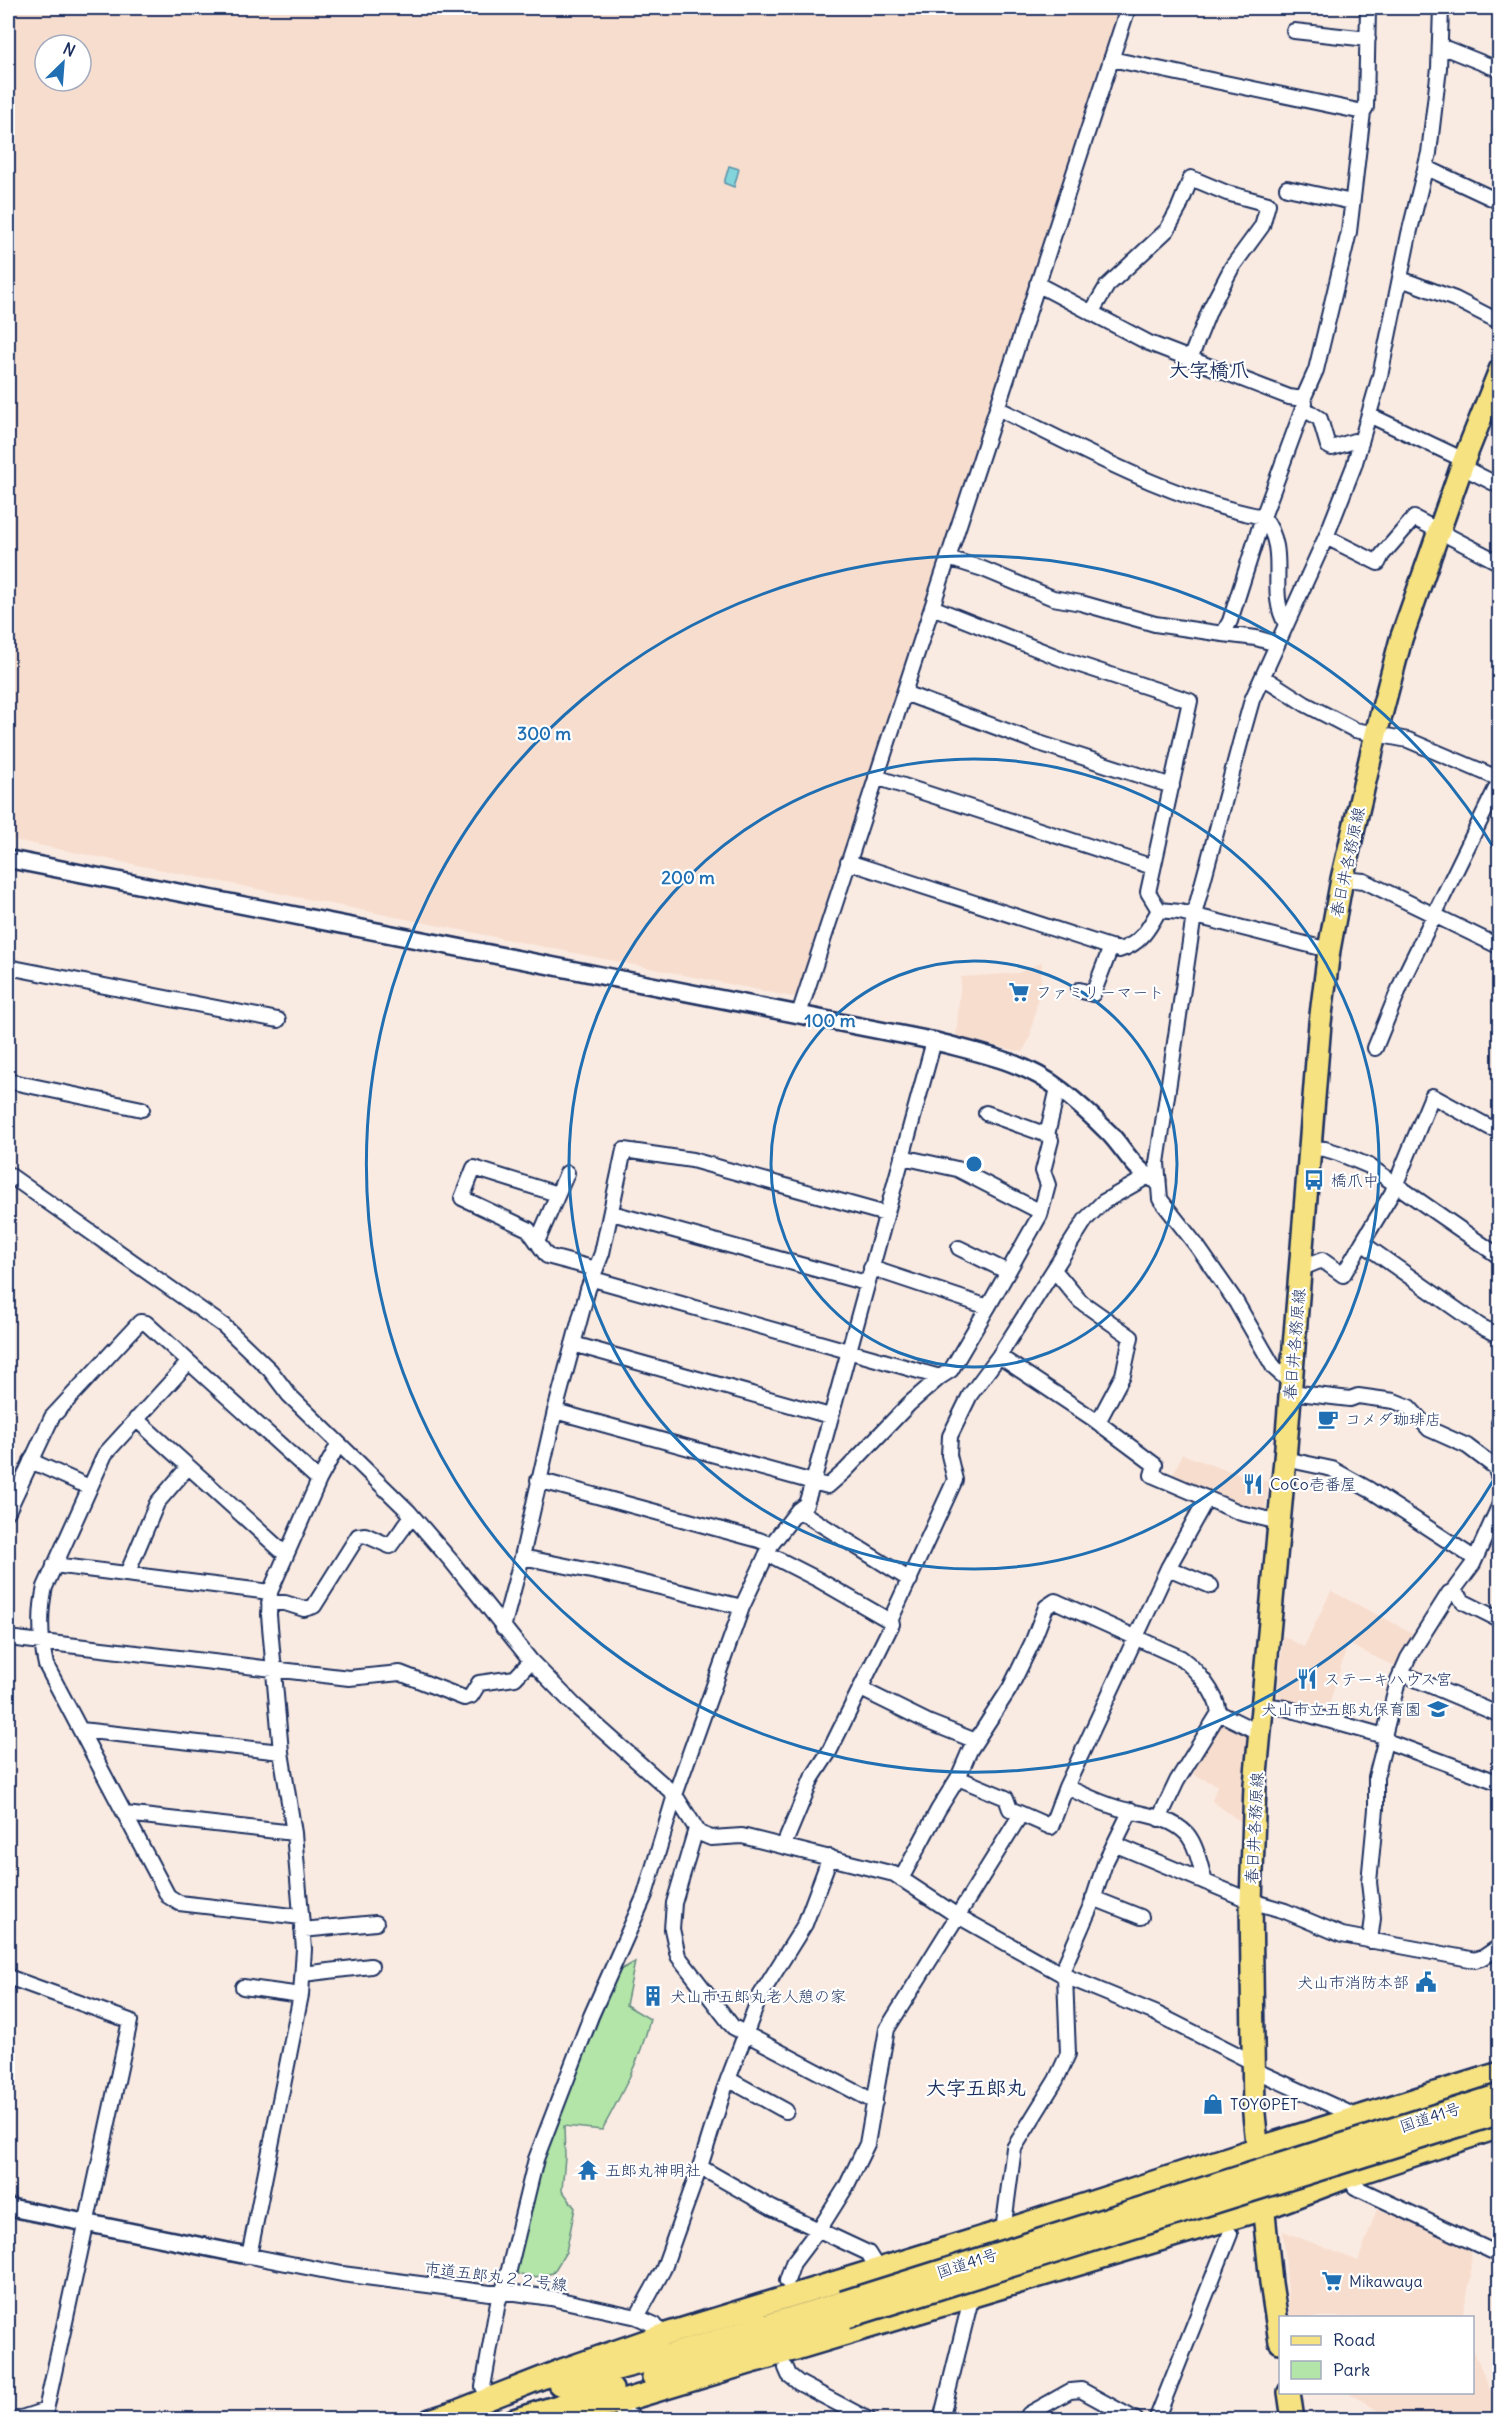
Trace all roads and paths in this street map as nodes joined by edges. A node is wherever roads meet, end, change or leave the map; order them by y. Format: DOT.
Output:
graph roads {
  1 [pos="1128,8"];
  2 [pos="1368,8"];
  3 [pos="1441,8"];
  4 [pos="1294,31"];
  5 [pos="1368,39"];
  6 [pos="1440,46"];
  7 [pos="1111,59"];
  8 [pos="1500,70"];
  9 [pos="1364,112"];
  10 [pos="1427,168"];
  11 [pos="1287,188"];
  12 [pos="1352,202"];
  13 [pos="1500,202"];
  14 [pos="1401,279"];
  15 [pos="1037,284"];
  16 [pos="1091,313"];
  17 [pos="1500,322"];
  18 [pos="1190,359"];
  19 [pos="1500,370"];
  20 [pos="1303,404"];
  21 [pos="997,408"];
  22 [pos="1369,415"];
  23 [pos="1361,443"];
  24 [pos="1463,463"];
  25 [pos="1500,486"];
  26 [pos="1263,517"];
  27 [pos="1440,530"];
  28 [pos="1326,537"];
  29 [pos="948,558"];
  30 [pos="1500,563"];
  31 [pos="932,607"];
  32 [pos="1286,624"];
  33 [pos="1223,634"];
  34 [pos="1277,644"];
  35 [pos="1263,677"];
  36 [pos="904,693"];
  37 [pos="1376,734"];
  38 [pos="876,777"];
  39 [pos="1500,779"];
  40 [pos="1172,786"];
  41 [pos="8,859"];
  42 [pos="848,862"];
  43 [pos="1153,867"];
  44 [pos="1342,879"];
  45 [pos="1159,910"];
  46 [pos="1194,915"];
  47 [pos="1435,917"];
  48 [pos="1111,947"];
  49 [pos="1500,947"];
  50 [pos="1329,950"];
  51 [pos="8,967"];
  52 [pos="1079,990"];
  53 [pos="799,1014"];
  54 [pos="278,1020"];
  55 [pos="934,1041"];
  56 [pos="1376,1048"];
  57 [pos="8,1082"];
  58 [pos="1058,1088"];
  59 [pos="142,1109"];
  60 [pos="986,1113"];
  61 [pos="1491,1128"];
  62 [pos="1047,1135"];
  63 [pos="1309,1148"];
  64 [pos="902,1157"];
  65 [pos="567,1173"];
  66 [pos="8,1174"];
  67 [pos="1152,1179"];
  68 [pos="1395,1185"];
  69 [pos="557,1194"];
  70 [pos="1041,1212"];
  71 [pos="612,1213"];
  72 [pos="886,1215"];
  73 [pos="537,1242"];
  74 [pos="1362,1243"];
  75 [pos="959,1248"];
  76 [pos="1500,1257"];
  77 [pos="871,1268"];
  78 [pos="1300,1269"];
  79 [pos="1054,1270"];
  80 [pos="1008,1272"];
  81 [pos="594,1274"];
  82 [pos="866,1283"];
  83 [pos="988,1307"];
  84 [pos="1500,1336"];
  85 [pos="573,1344"];
  86 [pos="848,1349"];
  87 [pos="999,1356"];
  88 [pos="189,1362"];
  89 [pos="940,1377"];
  90 [pos="1290,1387"];
  91 [pos="555,1411"];
  92 [pos="830,1416"];
  93 [pos="136,1419"];
  94 [pos="1098,1422"];
  95 [pos="338,1445"];
  96 [pos="1285,1459"];
  97 [pos="31,1461"];
  98 [pos="188,1467"];
  99 [pos="319,1480"];
  100 [pos="538,1480"];
  101 [pos="1500,1481"];
  102 [pos="813,1482"];
  103 [pos="89,1487"];
  104 [pos="1207,1498"];
  105 [pos="1500,1504"];
  106 [pos="798,1510"];
  107 [pos="8,1511"];
  108 [pos="412,1516"];
  109 [pos="1279,1521"];
  110 [pos="770,1550"];
  111 [pos="285,1554"];
  112 [pos="522,1557"];
  113 [pos="1474,1558"];
  114 [pos="54,1565"];
  115 [pos="1168,1568"];
  116 [pos="127,1574"];
  117 [pos="910,1580"];
  118 [pos="1211,1586"];
  119 [pos="1453,1591"];
  120 [pos="269,1598"];
  121 [pos="742,1607"];
  122 [pos="1500,1620"];
  123 [pos="890,1621"];
  124 [pos="503,1628"];
  125 [pos="1135,1637"];
  126 [pos="8,1638"];
  127 [pos="40,1641"];
  128 [pos="531,1661"];
  129 [pos="274,1670"];
  130 [pos="1401,1673"];
  131 [pos="861,1689"];
  132 [pos="1263,1705"];
  133 [pos="1219,1713"];
  134 [pos="1500,1715"];
  135 [pos="81,1730"];
  136 [pos="1260,1733"];
  137 [pos="1385,1737"];
  138 [pos="976,1741"];
  139 [pos="281,1752"];
  140 [pos="958,1779"];
  141 [pos="1500,1783"];
  142 [pos="1066,1787"];
  143 [pos="675,1795"];
  144 [pos="1131,1810"];
  145 [pos="126,1814"];
  146 [pos="1021,1814"];
  147 [pos="1159,1819"];
  148 [pos="696,1829"];
  149 [pos="294,1833"];
  150 [pos="1114,1844"];
  151 [pos="784,1845"];
  152 [pos="830,1857"];
  153 [pos="901,1879"];
  154 [pos="1205,1882"];
  155 [pos="1093,1898"];
  156 [pos="1251,1901"];
  157 [pos="956,1915"];
  158 [pos="1141,1917"];
  159 [pos="301,1923"];
  160 [pos="376,1923"];
  161 [pos="1371,1941"];
  162 [pos="1500,1946"];
  163 [pos="370,1966"];
  164 [pos="303,1974"];
  165 [pos="1063,1975"];
  166 [pos="8,1977"];
  167 [pos="243,1987"];
  168 [pos="301,1995"];
  169 [pos="746,2032"];
  170 [pos="1252,2065"];
  171 [pos="1500,2073"];
  172 [pos="728,2079"];
  173 [pos="1500,2095"];
  174 [pos="875,2102"];
  175 [pos="786,2111"];
  176 [pos="1500,2113"];
  177 [pos="1360,2118"];
  178 [pos="1500,2127"];
  179 [pos="1258,2148"];
  180 [pos="700,2167"];
  181 [pos="1350,2176"];
  182 [pos="8,2206"];
  183 [pos="1263,2209"];
  184 [pos="87,2223"];
  185 [pos="817,2230"];
  186 [pos="1003,2231"];
  187 [pos="1230,2234"];
  188 [pos="1500,2255"];
  189 [pos="247,2256"];
  190 [pos="878,2269"];
  191 [pos="787,2281"];
  192 [pos="502,2293"];
  193 [pos="972,2295"];
  194 [pos="845,2309"];
  195 [pos="637,2317"];
  196 [pos="1279,2330"];
  197 [pos="663,2335"];
  198 [pos="786,2368"];
  199 [pos="483,2387"];
  200 [pos="1289,2394"];
  201 [pos="614,2404"];
  202 [pos="460,2410"];
  203 [pos="46,2415"];
  204 [pos="15,2420"];
  205 [pos="430,2420"];
  206 [pos="514,2420"];
  207 [pos="559,2420"];
  208 [pos="638,2420"];
  209 [pos="869,2420"];
  210 [pos="941,2420"];
  211 [pos="1026,2420"];
  212 [pos="1136,2420"];
  213 [pos="1156,2420"];
  214 [pos="1293,2420"];
  1 -- 7 [label="street"];
  2 -- 5 [label="street"];
  3 -- 6 [label="street"];
  4 -- 5 [label="street"];
  5 -- 9 [label="street"];
  6 -- 8 [label="street"];
  6 -- 10 [label="street"];
  7 -- 9 [label="street"];
  7 -- 15 [label="street"];
  9 -- 12 [label="street"];
  10 -- 13 [label="street"];
  10 -- 14 [label="street"];
  11 -- 12 [label="street"];
  12 -- 20 [label="street"];
  14 -- 17 [label="street"];
  14 -- 22 [label="street"];
  15 -- 16 [label="street"];
  15 -- 21 [label="street"];
  16 -- 18 [label="street"];
  16 -- 18 [label="street"];
  18 -- 20 [label="street"];
  19 -- 24 [label="main road, 春日井各務原線"];
  20 -- 23 [label="street"];
  20 -- 26 [label="street"];
  21 -- 26 [label="street"];
  21 -- 29 [label="street"];
  22 -- 23 [label="street"];
  22 -- 24 [label="street"];
  23 -- 28 [label="street"];
  24 -- 25 [label="street"];
  24 -- 27 [label="main road, 春日井各務原線"];
  26 -- 32 [label="street"];
  26 -- 33 [label="street"];
  27 -- 28 [label="street"];
  27 -- 30 [label="street"];
  27 -- 37 [label="main road, 春日井各務原線"];
  28 -- 32 [label="street"];
  29 -- 31 [label="street"];
  29 -- 33 [label="street"];
  31 -- 36 [label="street"];
  31 -- 40 [label="street"];
  32 -- 34 [label="street"];
  33 -- 34 [label="street"];
  34 -- 35 [label="street"];
  35 -- 37 [label="street"];
  35 -- 46 [label="street"];
  36 -- 38 [label="street"];
  36 -- 40 [label="street"];
  37 -- 39 [label="street"];
  37 -- 44 [label="main road, 春日井各務原線"];
  38 -- 42 [label="street"];
  38 -- 43 [label="street"];
  39 -- 47 [label="street"];
  40 -- 43 [label="street"];
  41 -- 53 [label="street"];
  42 -- 48 [label="street"];
  42 -- 53 [label="street"];
  43 -- 45 [label="street"];
  44 -- 47 [label="street"];
  44 -- 50 [label="main road, 春日井各務原線"];
  45 -- 46 [label="street"];
  45 -- 48 [label="street"];
  46 -- 50 [label="street"];
  46 -- 67 [label="street"];
  47 -- 49 [label="street"];
  47 -- 56 [label="street"];
  48 -- 52 [label="street"];
  50 -- 63 [label="main road, 春日井各務原線"];
  51 -- 54 [label="street"];
  53 -- 55 [label="street"];
  55 -- 58 [label="street"];
  55 -- 64 [label="street"];
  57 -- 59 [label="street"];
  58 -- 62 [label="street"];
  58 -- 67 [label="street"];
  60 -- 62 [label="street"];
  61 -- 68 [label="street"];
  62 -- 70 [label="street"];
  63 -- 68 [label="street"];
  63 -- 78 [label="main road, 春日井各務原線"];
  64 -- 70 [label="street"];
  64 -- 72 [label="street"];
  65 -- 69 [label="street"];
  66 -- 95 [label="street"];
  67 -- 79 [label="street"];
  67 -- 90 [label="street"];
  68 -- 74 [label="street"];
  68 -- 76 [label="street"];
  69 -- 73 [label="street"];
  69 -- 73 [label="street"];
  70 -- 80 [label="street"];
  71 -- 72 [label="street"];
  71 -- 81 [label="street"];
  71 -- 82 [label="street"];
  72 -- 77 [label="street"];
  73 -- 81 [label="street"];
  74 -- 78 [label="street"];
  74 -- 84 [label="street"];
  75 -- 80 [label="street"];
  77 -- 82 [label="street"];
  77 -- 83 [label="street"];
  78 -- 90 [label="main road, 春日井各務原線"];
  79 -- 87 [label="street"];
  79 -- 94 [label="street"];
  80 -- 83 [label="street"];
  81 -- 85 [label="street"];
  81 -- 86 [label="street"];
  82 -- 86 [label="street"];
  83 -- 89 [label="street"];
  85 -- 91 [label="street"];
  85 -- 92 [label="street"];
  86 -- 89 [label="street"];
  86 -- 92 [label="street"];
  87 -- 94 [label="street"];
  87 -- 117 [label="street"];
  88 -- 93 [label="street"];
  88 -- 97 [label="street"];
  88 -- 99 [label="street"];
  89 -- 102 [label="street"];
  90 -- 96 [label="main road, 春日井各務原線"];
  90 -- 101 [label="street"];
  91 -- 100 [label="street"];
  91 -- 102 [label="street"];
  92 -- 102 [label="street"];
  93 -- 98 [label="street"];
  93 -- 103 [label="street"];
  94 -- 104 [label="street"];
  95 -- 99 [label="street"];
  95 -- 108 [label="street"];
  96 -- 109 [label="main road, 春日井各務原線"];
  96 -- 113 [label="street"];
  97 -- 103 [label="street"];
  97 -- 107 [label="street"];
  98 -- 111 [label="street"];
  98 -- 116 [label="street"];
  99 -- 111 [label="street"];
  100 -- 110 [label="street"];
  100 -- 112 [label="street"];
  102 -- 106 [label="street"];
  103 -- 114 [label="street"];
  104 -- 109 [label="street"];
  104 -- 115 [label="street"];
  105 -- 113 [label="street"];
  106 -- 110 [label="street"];
  106 -- 117 [label="street"];
  108 -- 120 [label="street"];
  108 -- 124 [label="street"];
  109 -- 132 [label="main road, 春日井各務原線"];
  110 -- 121 [label="street"];
  110 -- 123 [label="street"];
  111 -- 120 [label="street"];
  112 -- 121 [label="street"];
  112 -- 124 [label="street"];
  113 -- 119 [label="street"];
  114 -- 116 [label="street"];
  114 -- 127 [label="street"];
  115 -- 118 [label="street"];
  115 -- 125 [label="street"];
  116 -- 120 [label="street"];
  117 -- 123 [label="street"];
  119 -- 122 [label="street"];
  119 -- 130 [label="street"];
  120 -- 129 [label="street"];
  121 -- 143 [label="street"];
  123 -- 131 [label="street"];
  124 -- 128 [label="street"];
  125 -- 133 [label="street"];
  125 -- 138 [label="street"];
  125 -- 142 [label="street"];
  126 -- 127 [label="street"];
  127 -- 129 [label="street"];
  127 -- 135 [label="street"];
  128 -- 129 [label="street"];
  128 -- 143 [label="street"];
  129 -- 139 [label="street"];
  130 -- 134 [label="street"];
  130 -- 137 [label="street"];
  131 -- 138 [label="street"];
  131 -- 151 [label="street"];
  132 -- 136 [label="main road, 春日井各務原線"];
  132 -- 137 [label="street"];
  133 -- 136 [label="street"];
  133 -- 147 [label="street"];
  135 -- 139 [label="street"];
  135 -- 145 [label="street"];
  136 -- 156 [label="main road, 春日井各務原線"];
  137 -- 141 [label="street"];
  137 -- 161 [label="street"];
  138 -- 140 [label="street"];
  139 -- 149 [label="street"];
  140 -- 146 [label="street"];
  140 -- 153 [label="street"];
  142 -- 144 [label="street"];
  142 -- 146 [label="street"];
  143 -- 148 [label="street"];
  143 -- 192 [label="street"];
  144 -- 147 [label="street"];
  144 -- 150 [label="street"];
  145 -- 149 [label="street"];
  145 -- 159 [label="street"];
  146 -- 157 [label="street"];
  147 -- 154 [label="street"];
  148 -- 151 [label="street"];
  148 -- 169 [label="street"];
  149 -- 159 [label="street"];
  150 -- 154 [label="street"];
  150 -- 155 [label="street"];
  151 -- 152 [label="street"];
  152 -- 153 [label="street"];
  152 -- 169 [label="street"];
  153 -- 157 [label="street"];
  154 -- 156 [label="street"];
  155 -- 158 [label="street"];
  155 -- 165 [label="street"];
  156 -- 161 [label="street"];
  156 -- 170 [label="main road, 春日井各務原線"];
  157 -- 165 [label="street"];
  157 -- 174 [label="street"];
  159 -- 160 [label="street"];
  159 -- 164 [label="street"];
  161 -- 162 [label="street"];
  163 -- 164 [label="street"];
  164 -- 168 [label="street"];
  165 -- 170 [label="street"];
  165 -- 186 [label="street"];
  166 -- 184 [label="street"];
  167 -- 168 [label="street"];
  168 -- 189 [label="street"];
  169 -- 172 [label="street"];
  169 -- 174 [label="street"];
  170 -- 177 [label="street"];
  170 -- 179 [label="main road, 春日井各務原線"];
  171 -- 177 [label="main road"];
  172 -- 175 [label="street"];
  172 -- 180 [label="street"];
  173 -- 194 [label="main road, 国道41号, bridge"];
  174 -- 185 [label="street"];
  176 -- 194 [label="main road, 国道41号, bridge"];
  177 -- 179 [label="main road"];
  178 -- 181 [label="main road"];
  179 -- 183 [label="main road, 春日井各務原線"];
  179 -- 186 [label="main road"];
  180 -- 185 [label="street"];
  180 -- 195 [label="street"];
  181 -- 183 [label="main road"];
  181 -- 188 [label="street"];
  182 -- 184 [label="street"];
  183 -- 193 [label="main road"];
  183 -- 196 [label="main road, 春日井各務原線"];
  184 -- 189 [label="street"];
  184 -- 203 [label="street"];
  185 -- 190 [label="street"];
  185 -- 191 [label="street"];
  186 -- 190 [label="main road"];
  187 -- 213 [label="street"];
  189 -- 192 [label="street, 市道五郎丸２２号線"];
  190 -- 197 [label="main road"];
  192 -- 195 [label="street, 市道五郎丸２２号線"];
  192 -- 199 [label="street"];
  193 -- 201 [label="main road"];
  193 -- 210 [label="street"];
  194 -- 202 [label="main road, 国道41号"];
  194 -- 206 [label="main road, 国道41号"];
  195 -- 197 [label="street, 市道五郎丸２２号線"];
  197 -- 202 [label="main road"];
  198 -- 209 [label="street"];
  200 -- 214 [label="main road"];
  201 -- 207 [label="main road"];
  201 -- 208 [label="street"];
  202 -- 205 [label="main road, 国道41号"];
  203 -- 204 [label="street"];
  211 -- 212 [label="street"];
}
